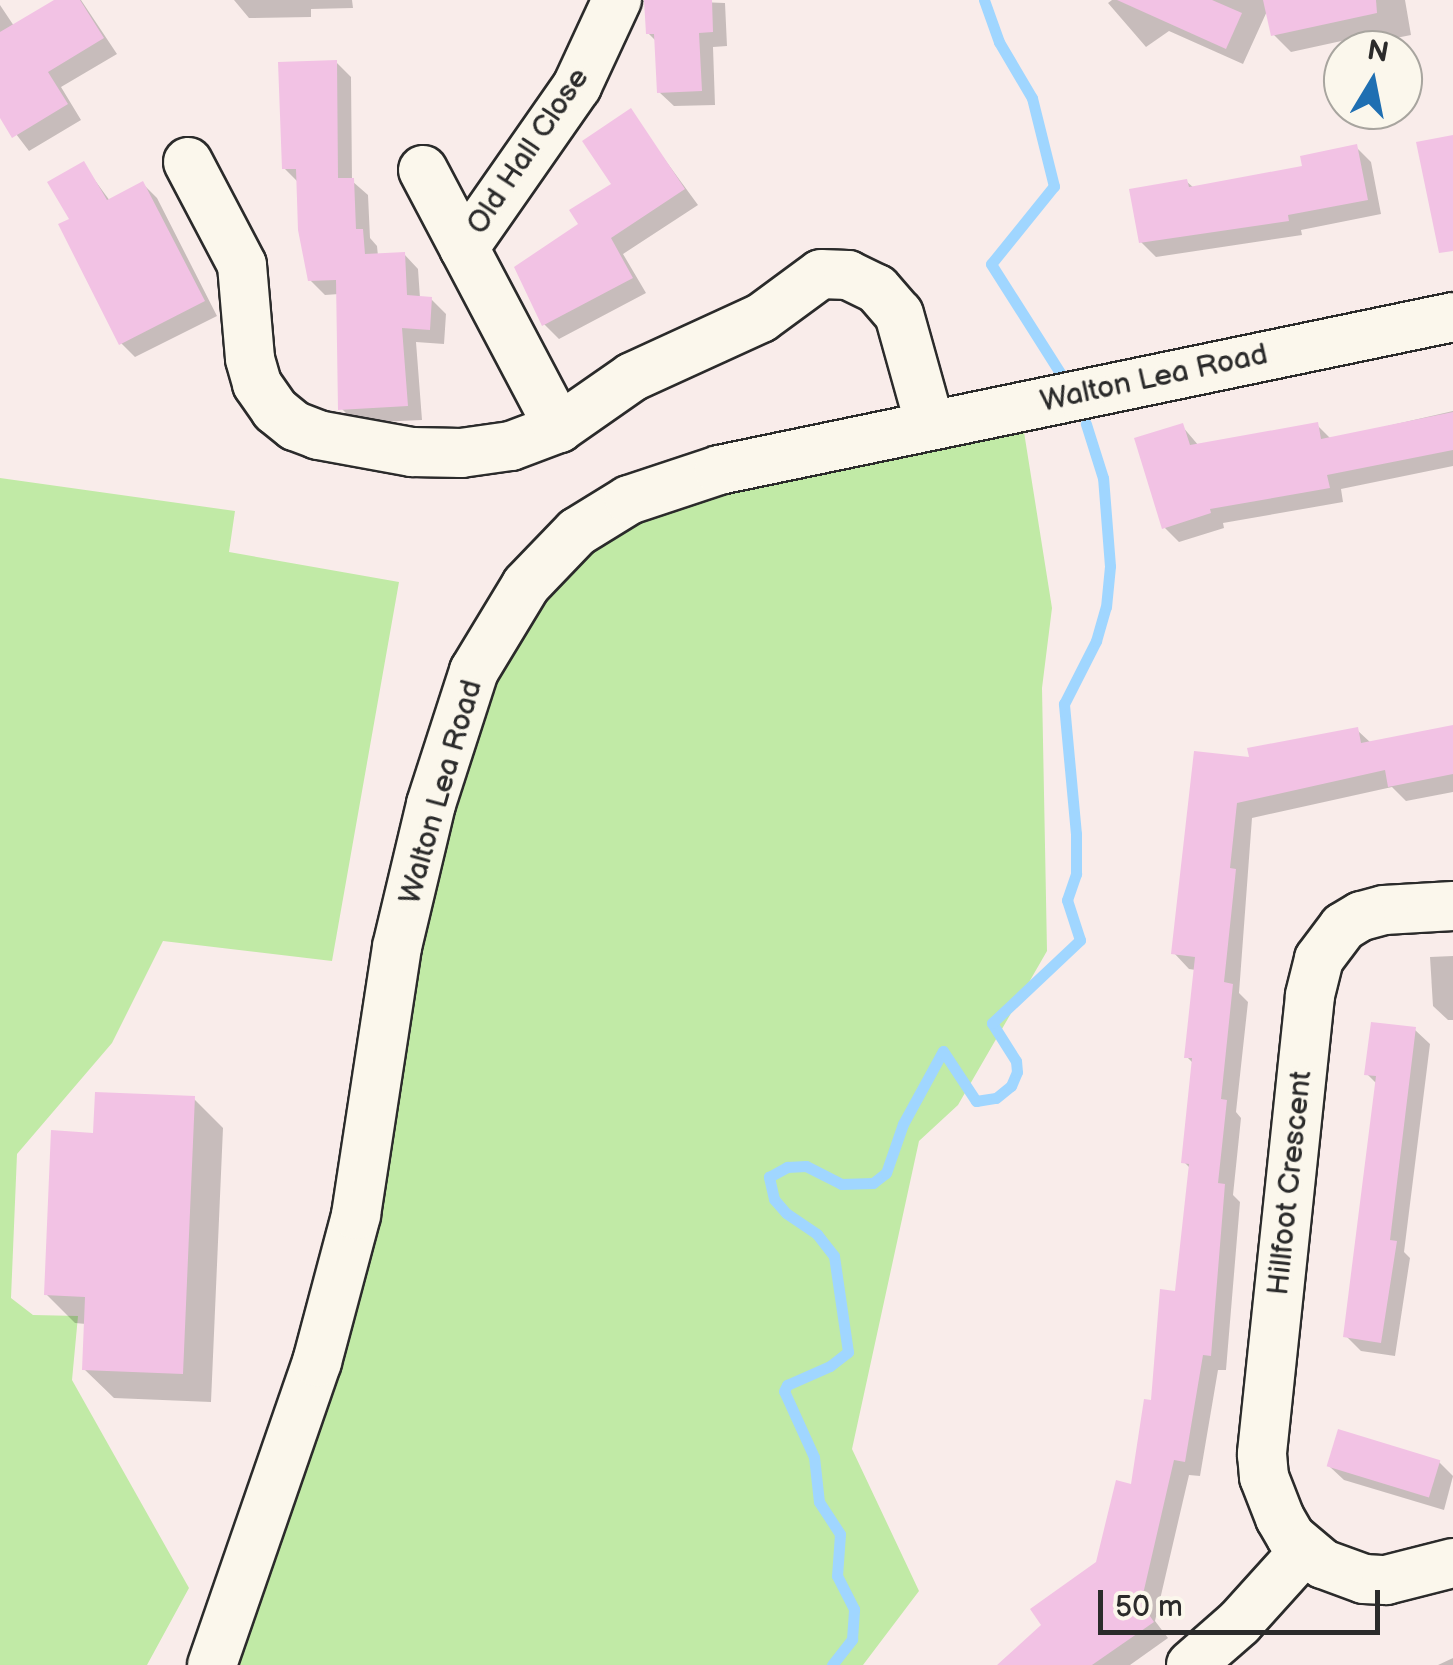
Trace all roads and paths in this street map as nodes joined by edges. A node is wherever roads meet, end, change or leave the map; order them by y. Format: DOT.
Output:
graph roads {
  1 [pos="617,0"];
  2 [pos="188,162"];
  3 [pos="422,170"];
  4 [pos="464,248"];
  5 [pos="1453,316"];
  6 [pos="930,425"];
  7 [pos="559,428"];
  8 [pos="1453,906"];
  9 [pos="1304,1551"];
  10 [pos="1453,1563"];
  11 [pos="212,1665"];
  12 [pos="1191,1665"];
  1 -- 4 [label="street, Old Hall Close"];
  2 -- 7 [label="street"];
  3 -- 4 [label="street, Old Hall Close"];
  4 -- 7 [label="street, Old Hall Close"];
  5 -- 6 [label="street, Walton Lea Road"];
  6 -- 7 [label="street"];
  6 -- 11 [label="street, Walton Lea Road"];
  8 -- 9 [label="street, Hillfoot Crescent"];
  9 -- 10 [label="street"];
  9 -- 12 [label="street"];
}
